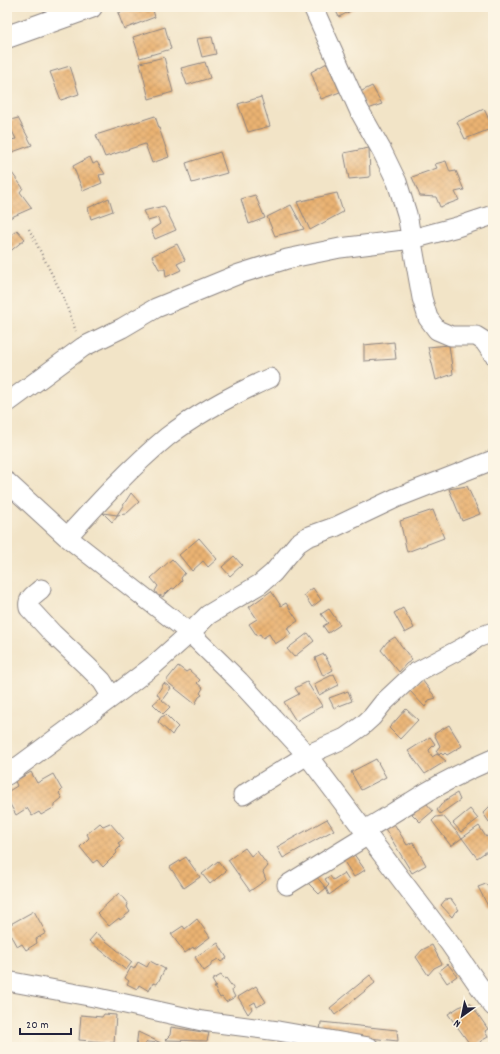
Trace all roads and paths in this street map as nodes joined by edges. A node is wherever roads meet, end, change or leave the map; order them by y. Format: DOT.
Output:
graph roads {
  1 [pos="90,7"];
  2 [pos="312,7"];
  3 [pos="7,37"];
  4 [pos="493,216"];
  5 [pos="29,229"];
  6 [pos="412,239"];
  7 [pos="83,347"];
  8 [pos="493,354"];
  9 [pos="270,378"];
  10 [pos="7,403"];
  11 [pos="493,460"];
  12 [pos="7,482"];
  13 [pos="67,537"];
  14 [pos="41,589"];
  15 [pos="493,632"];
  16 [pos="190,634"];
  17 [pos="112,697"];
  18 [pos="307,755"];
  19 [pos="493,759"];
  20 [pos="7,775"];
  21 [pos="243,794"];
  22 [pos="366,832"];
  23 [pos="287,885"];
  24 [pos="7,981"];
  25 [pos="493,1006"];
  26 [pos="368,1047"];
  1 -- 3 [label="street"];
  2 -- 6 [label="street"];
  4 -- 6 [label="street"];
  5 -- 7 [label="path"];
  6 -- 7 [label="street"];
  6 -- 8 [label="street"];
  7 -- 10 [label="street"];
  9 -- 13 [label="street"];
  11 -- 16 [label="street"];
  12 -- 13 [label="street"];
  13 -- 16 [label="street"];
  14 -- 17 [label="street"];
  15 -- 18 [label="street"];
  16 -- 17 [label="street"];
  16 -- 18 [label="street"];
  17 -- 20 [label="street"];
  18 -- 21 [label="street"];
  18 -- 22 [label="street"];
  19 -- 22 [label="street"];
  22 -- 23 [label="street"];
  22 -- 25 [label="street"];
  24 -- 26 [label="street"];
}
